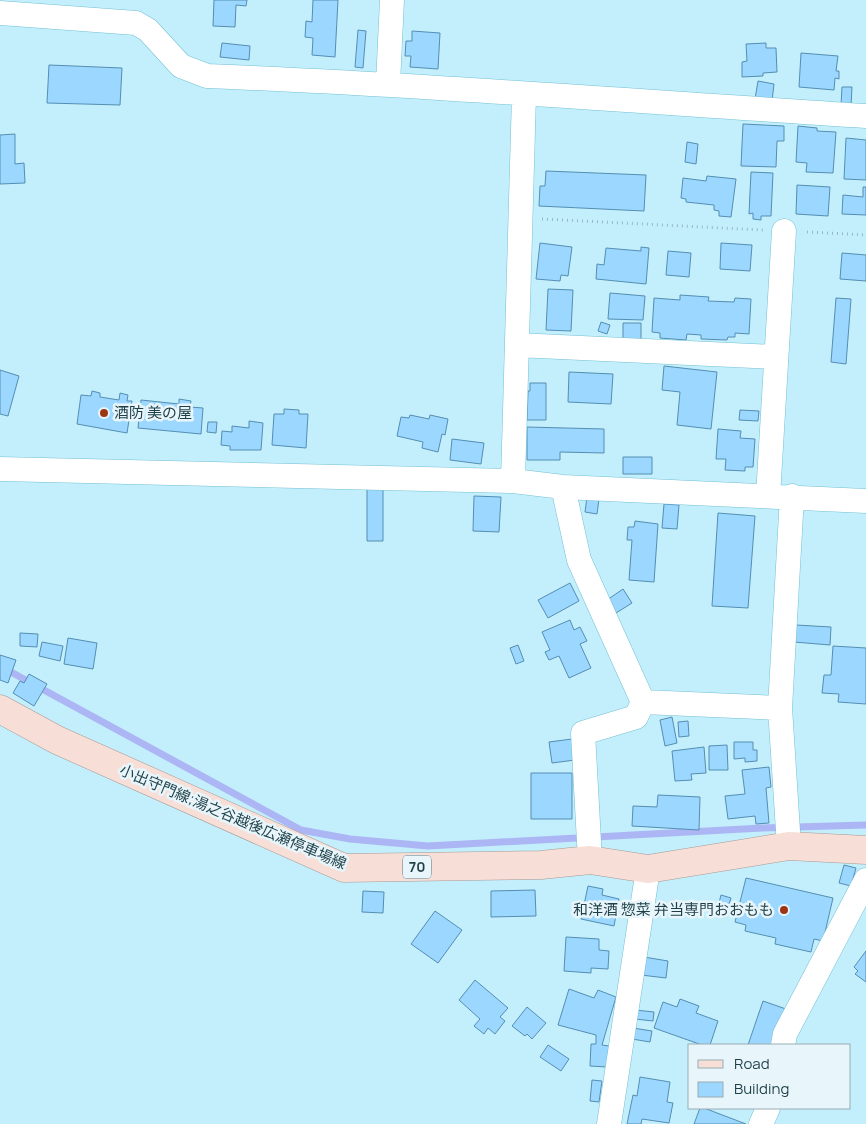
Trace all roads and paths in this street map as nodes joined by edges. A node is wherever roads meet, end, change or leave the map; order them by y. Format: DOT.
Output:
graph roads {
  1 [pos="392,0"];
  2 [pos="0,13"];
  3 [pos="388,84"];
  4 [pos="524,95"];
  5 [pos="866,116"];
  6 [pos="521,217"];
  7 [pos="784,231"];
  8 [pos="866,235"];
  9 [pos="517,345"];
  10 [pos="776,357"];
  11 [pos="0,469"];
  12 [pos="513,481"];
  13 [pos="562,487"];
  14 [pos="768,496"];
  15 [pos="792,496"];
  16 [pos="866,500"];
  17 [pos="643,702"];
  18 [pos="780,708"];
  19 [pos="0,709"];
  20 [pos="789,846"];
  21 [pos="866,850"];
  22 [pos="590,860"];
  23 [pos="648,868"];
  24 [pos="866,880"];
  25 [pos="783,1044"];
  26 [pos="768,1109"];
  27 [pos="609,1124"];
  28 [pos="761,1124"];
  1 -- 3 [label="street"];
  2 -- 3 [label="street"];
  3 -- 4 [label="street"];
  4 -- 5 [label="street"];
  4 -- 6 [label="street"];
  6 -- 7 [label="path"];
  6 -- 9 [label="street"];
  7 -- 8 [label="path"];
  7 -- 10 [label="street"];
  9 -- 10 [label="street"];
  9 -- 12 [label="street"];
  10 -- 14 [label="street"];
  11 -- 12 [label="street"];
  12 -- 13 [label="street"];
  13 -- 14 [label="street"];
  13 -- 17 [label="street"];
  14 -- 15 [label="street"];
  15 -- 16 [label="street"];
  15 -- 18 [label="street"];
  17 -- 18 [label="street"];
  17 -- 22 [label="street"];
  18 -- 20 [label="street"];
  19 -- 22 [label="main road, 小出守門線;湯之谷越後広瀬停車場線 / 70"];
  20 -- 21 [label="main road, 小出守門線;湯之谷越後広瀬停車場線 / 70"];
  20 -- 23 [label="main road, 小出守門線;湯之谷越後広瀬停車場線 / 70"];
  22 -- 23 [label="main road, 小出守門線;湯之谷越後広瀬停車場線 / 70"];
  23 -- 27 [label="street"];
  24 -- 25 [label="street"];
  26 -- 28 [label="street"];
}
